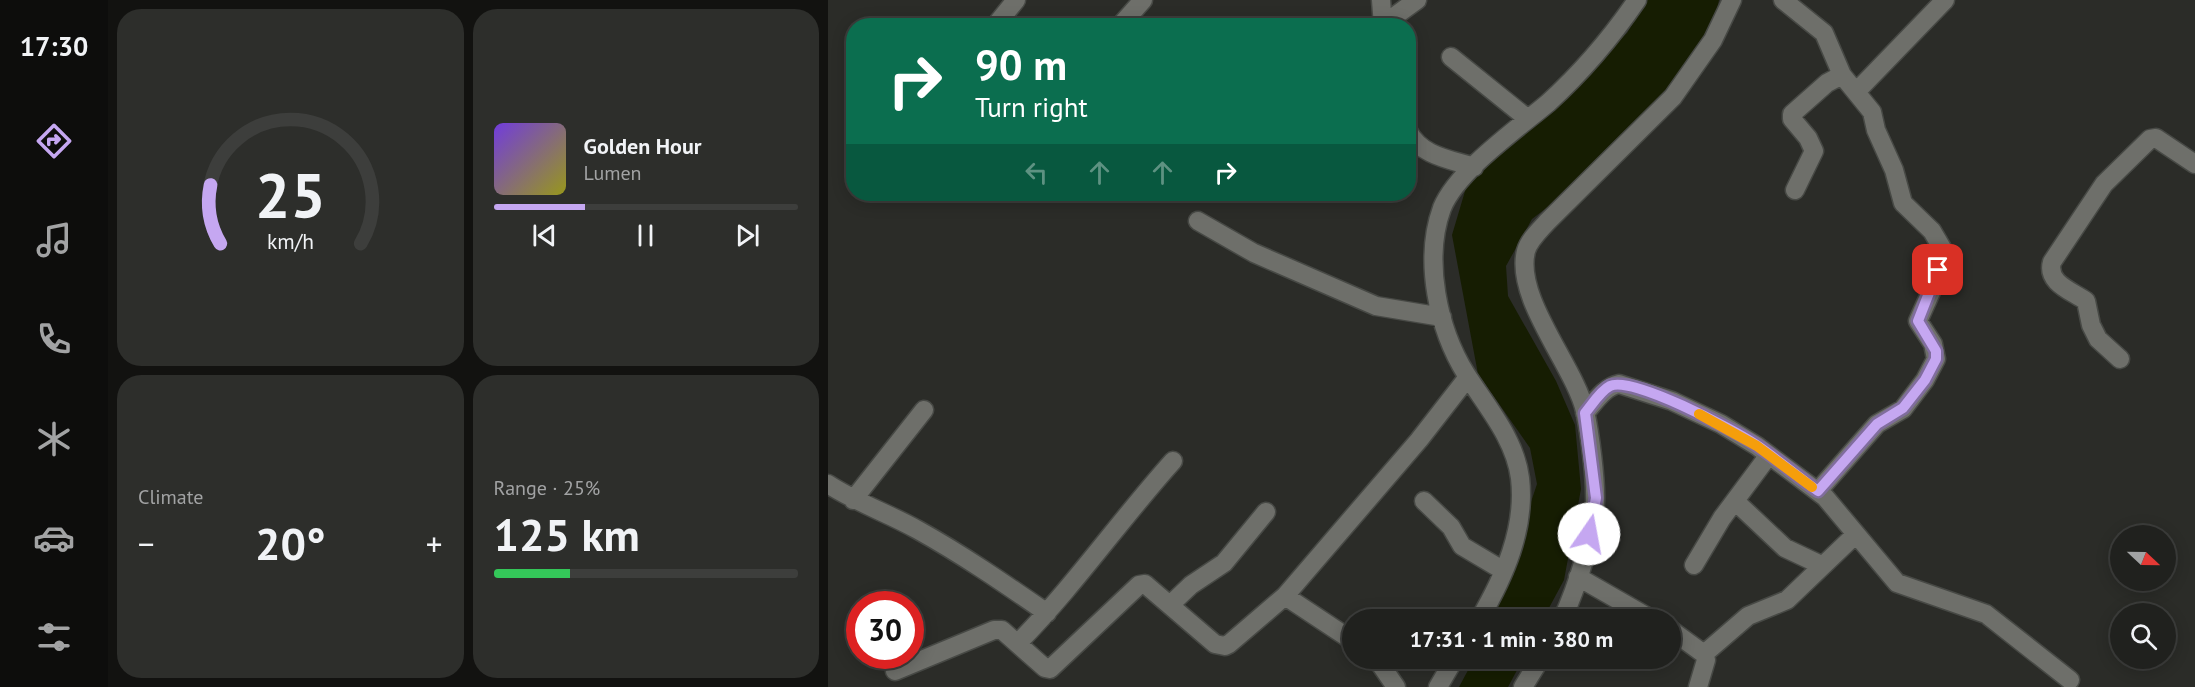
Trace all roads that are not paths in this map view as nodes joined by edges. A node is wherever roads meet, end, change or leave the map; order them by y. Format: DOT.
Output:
graph roads {
  1 [pos="1016,0"];
  2 [pos="1143,0"];
  3 [pos="1381,0"];
  4 [pos="1417,0"];
  5 [pos="1732,0"];
  6 [pos="1783,0"];
  7 [pos="1945,0"];
  8 [pos="1629,3"];
  9 [pos="1001,18"];
  10 [pos="1127,18"];
  11 [pos="1382,18"];
  12 [pos="1393,18"];
  13 [pos="1451,57"];
  14 [pos="1842,75"];
  15 [pos="1856,92"];
  16 [pos="1528,119"];
  17 [pos="1416,142"];
  18 [pos="2195,164"];
  19 [pos="1474,167"];
  20 [pos="1795,190"];
  21 [pos="1198,221"];
  22 [pos="1442,317"];
  23 [pos="2120,359"];
  24 [pos="1468,377"];
  25 [pos="924,410"];
  26 [pos="1585,413"];
  27 [pos="1769,454"];
  28 [pos="1173,461"];
  29 [pos="828,484"];
  30 [pos="1818,491"];
  31 [pos="853,500"];
  32 [pos="1424,501"];
  33 [pos="1735,501"];
  34 [pos="1266,512"];
  35 [pos="1855,535"];
  36 [pos="1694,565"];
  37 [pos="1821,565"];
  38 [pos="1504,571"];
  39 [pos="1578,577"];
  40 [pos="1285,596"];
  41 [pos="1171,604"];
  42 [pos="1485,609"];
  43 [pos="1566,609"];
  44 [pos="1634,609"];
  45 [pos="1047,613"];
  46 [pos="1342,634"];
  47 [pos="1681,637"];
  48 [pos="1019,642"];
  49 [pos="1704,654"];
  50 [pos="1384,669"];
  51 [pos="1449,669"];
  52 [pos="1534,669"];
  53 [pos="896,671"];
  54 [pos="2070,680"];
  55 [pos="1396,687"];
  56 [pos="1438,687"];
  57 [pos="1523,687"];
  58 [pos="1698,687"];
  1 -- 9 [label="street"];
  2 -- 10 [label="street"];
  3 -- 11 [label="street"];
  4 -- 12 [label="street"];
  5 -- 26 [label="street"];
  6 -- 14 [label="street"];
  7 -- 15 [label="street"];
  8 -- 16 [label="street"];
  13 -- 16 [label="street"];
  14 -- 15 [label="street"];
  14 -- 20 [label="street"];
  15 -- 30 [label="street"];
  16 -- 19 [label="street"];
  17 -- 19 [label="street"];
  18 -- 23 [label="street"];
  19 -- 22 [label="street"];
  21 -- 22 [label="street"];
  22 -- 24 [label="street"];
  24 -- 38 [label="street"];
  24 -- 40 [label="street"];
  25 -- 31 [label="street"];
  26 -- 27 [label="street"];
  26 -- 39 [label="street"];
  27 -- 30 [label="street"];
  27 -- 33 [label="street"];
  28 -- 45 [label="street"];
  29 -- 31 [label="street"];
  30 -- 35 [label="street"];
  31 -- 45 [label="street"];
  32 -- 38 [label="street"];
  33 -- 36 [label="street"];
  33 -- 37 [label="street"];
  34 -- 41 [label="street"];
  35 -- 37 [label="street"];
  35 -- 54 [label="street"];
  37 -- 49 [label="street"];
  38 -- 42 [label="street"];
  39 -- 43 [label="street"];
  39 -- 44 [label="street"];
  40 -- 41 [label="street"];
  40 -- 46 [label="street"];
  41 -- 48 [label="street"];
  45 -- 48 [label="street"];
  47 -- 49 [label="street"];
  48 -- 53 [label="street"];
  49 -- 58 [label="street"];
  50 -- 55 [label="street"];
  51 -- 56 [label="street"];
  52 -- 57 [label="street"];
}
